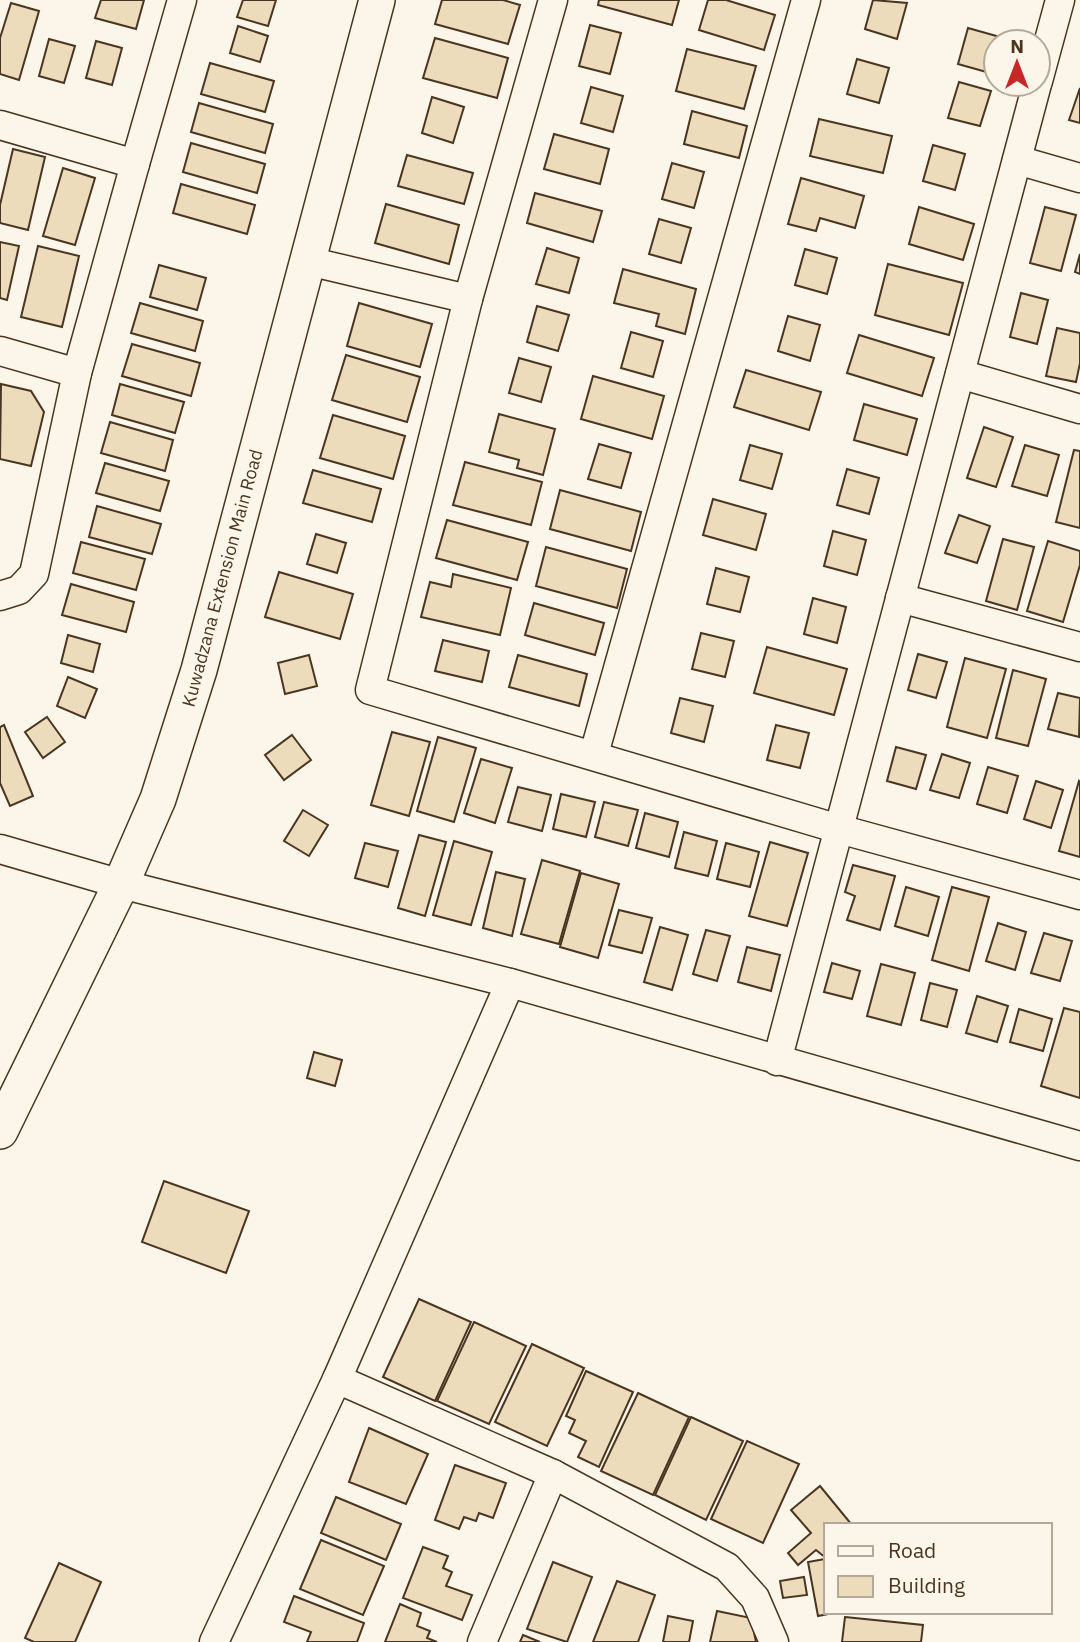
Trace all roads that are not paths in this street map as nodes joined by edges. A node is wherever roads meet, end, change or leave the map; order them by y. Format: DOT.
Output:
graph roads {
  1 [pos="182,0"];
  2 [pos="377,0"];
  3 [pos="554,0"];
  4 [pos="806,0"];
  5 [pos="1060,0"];
  6 [pos="1052,29"];
  7 [pos="1033,98"];
  8 [pos="0,125"];
  9 [pos="1017,160"];
  10 [pos="135,164"];
  11 [pos="1080,178"];
  12 [pos="308,261"];
  13 [pos="468,299"];
  14 [pos="0,351"];
  15 [pos="77,373"];
  16 [pos="960,374"];
  17 [pos="1080,410"];
  18 [pos="0,596"];
  19 [pos="900,598"];
  20 [pos="1080,647"];
  21 [pos="594,754"];
  22 [pos="839,829"];
  23 [pos="0,849"];
  24 [pos="121,884"];
  25 [pos="1080,895"];
  26 [pos="510,983"];
  27 [pos="777,1061"];
  28 [pos="0,1131"];
  29 [pos="1080,1146"];
  30 [pos="337,1379"];
  31 [pos="553,1474"];
  32 [pos="214,1642"];
  33 [pos="482,1642"];
  34 [pos="774,1642"];
  1 -- 10 [label="street"];
  2 -- 12 [label="street, Kuwadzana Extension Main Road"];
  3 -- 13 [label="street"];
  4 -- 21 [label="street"];
  5 -- 6 [label="street"];
  7 -- 9 [label="street"];
  8 -- 10 [label="street"];
  9 -- 11 [label="street"];
  9 -- 16 [label="street"];
  10 -- 15 [label="street"];
  12 -- 13 [label="street"];
  12 -- 24 [label="street, Kuwadzana Extension Main Road"];
  13 -- 21 [label="street"];
  14 -- 15 [label="street"];
  15 -- 18 [label="street"];
  16 -- 17 [label="street"];
  16 -- 19 [label="street"];
  19 -- 20 [label="street"];
  19 -- 22 [label="street"];
  21 -- 22 [label="street"];
  22 -- 25 [label="street"];
  22 -- 27 [label="street"];
  23 -- 24 [label="street"];
  24 -- 26 [label="street"];
  24 -- 28 [label="street, Kuwadzana Extension Main Road"];
  26 -- 27 [label="street"];
  26 -- 30 [label="street"];
  27 -- 29 [label="street"];
  30 -- 31 [label="street"];
  30 -- 32 [label="street"];
  31 -- 33 [label="street"];
  31 -- 34 [label="street"];
}
